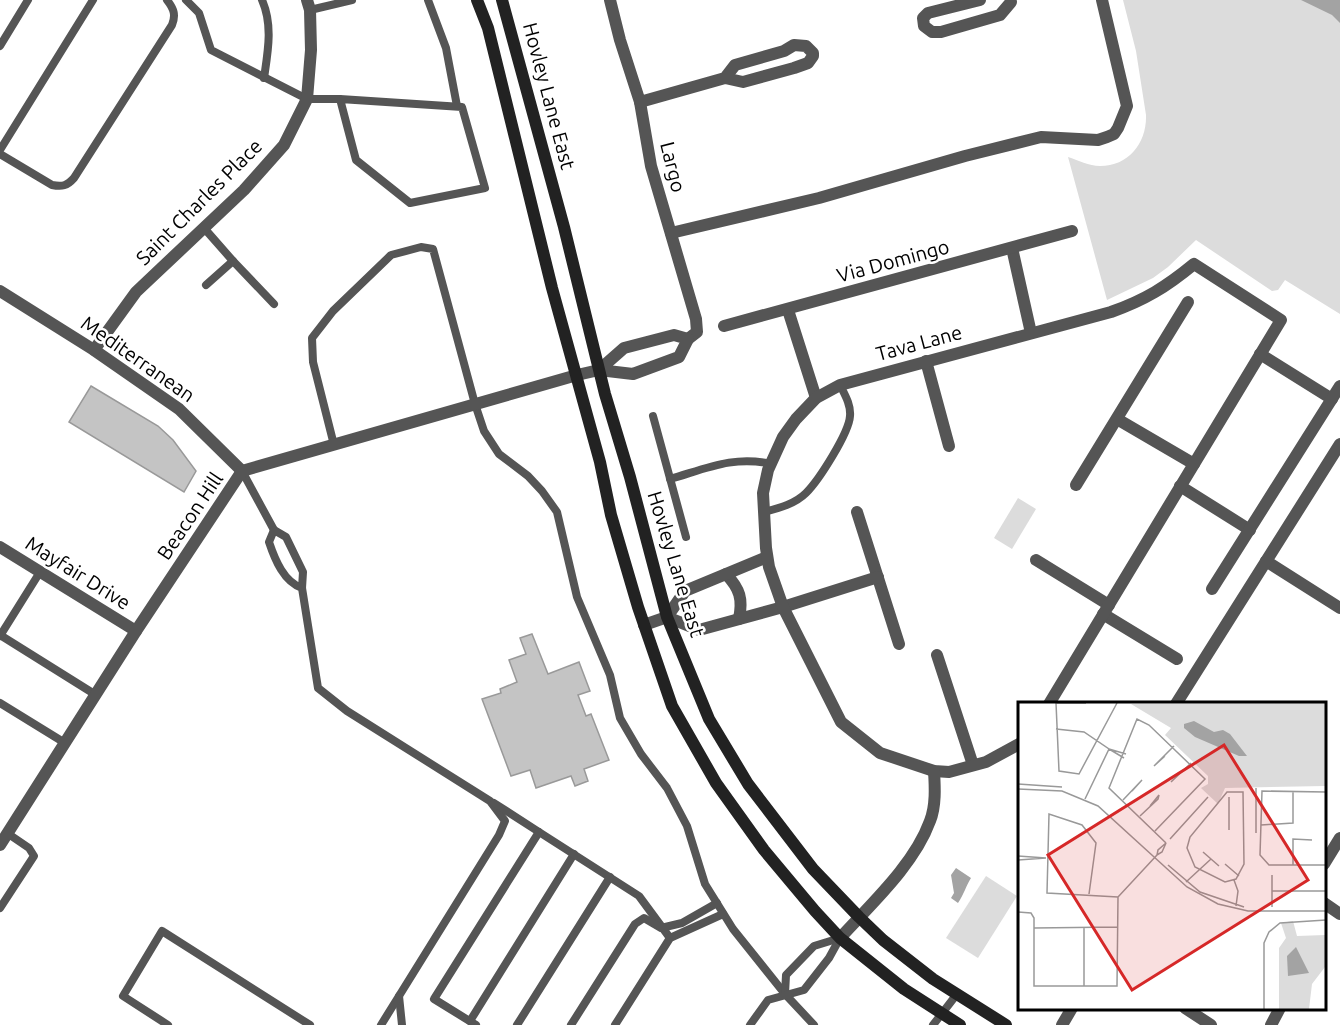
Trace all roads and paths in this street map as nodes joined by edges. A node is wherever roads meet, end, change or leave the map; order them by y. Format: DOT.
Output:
graph roads {
  1 [pos="28,0"];
  2 [pos="93,0"];
  3 [pos="167,0"];
  4 [pos="186,0"];
  5 [pos="262,0"];
  6 [pos="352,0"];
  7 [pos="428,0"];
  8 [pos="477,0"];
  9 [pos="502,0"];
  10 [pos="610,0"];
  11 [pos="980,0"];
  12 [pos="1102,0"];
  13 [pos="1011,1"];
  14 [pos="308,5"];
  15 [pos="0,46"];
  16 [pos="264,78"];
  17 [pos="725,78"];
  18 [pos="307,99"];
  19 [pos="340,99"];
  20 [pos="639,102"];
  21 [pos="457,106"];
  22 [pos="0,152"];
  23 [pos="204,228"];
  24 [pos="1072,231"];
  25 [pos="671,233"];
  26 [pos="1012,248"];
  27 [pos="233,261"];
  28 [pos="206,285"];
  29 [pos="0,291"];
  30 [pos="1188,303"];
  31 [pos="274,304"];
  32 [pos="788,310"];
  33 [pos="724,326"];
  34 [pos="1031,333"];
  35 [pos="688,339"];
  36 [pos="94,350"];
  37 [pos="1260,354"];
  38 [pos="926,361"];
  39 [pos="599,370"];
  40 [pos="577,375"];
  41 [pos="840,385"];
  42 [pos="1340,386"];
  43 [pos="816,398"];
  44 [pos="1332,399"];
  45 [pos="475,404"];
  46 [pos="653,416"];
  47 [pos="1117,419"];
  48 [pos="1340,444"];
  49 [pos="334,445"];
  50 [pos="949,446"];
  51 [pos="771,464"];
  52 [pos="1194,464"];
  53 [pos="242,471"];
  54 [pos="670,480"];
  55 [pos="1076,485"];
  56 [pos="1180,486"];
  57 [pos="764,512"];
  58 [pos="857,512"];
  59 [pos="274,530"];
  60 [pos="1250,530"];
  61 [pos="686,537"];
  62 [pos="0,547"];
  63 [pos="767,557"];
  64 [pos="1036,560"];
  65 [pos="1266,561"];
  66 [pos="40,572"];
  67 [pos="726,574"];
  68 [pos="878,577"];
  69 [pos="302,588"];
  70 [pos="1212,589"];
  71 [pos="783,607"];
  72 [pos="1340,608"];
  73 [pos="1106,609"];
  74 [pos="667,617"];
  75 [pos="739,619"];
  76 [pos="644,625"];
  77 [pos="136,631"];
  78 [pos="0,635"];
  79 [pos="899,644"];
  80 [pos="938,655"];
  81 [pos="1177,658"];
  82 [pos="96,695"];
  83 [pos="1050,702"];
  84 [pos="1177,702"];
  85 [pos="0,703"];
  86 [pos="65,743"];
  87 [pos="1018,745"];
  88 [pos="974,765"];
  89 [pos="934,771"];
  90 [pos="490,801"];
  91 [pos="539,832"];
  92 [pos="7,833"];
  93 [pos="1340,838"];
  94 [pos="0,845"];
  95 [pos="574,854"];
  96 [pos="1325,861"];
  97 [pos="610,877"];
  98 [pos="717,903"];
  99 [pos="1325,904"];
  100 [pos="0,908"];
  101 [pos="723,914"];
  102 [pos="1340,914"];
  103 [pos="858,917"];
  104 [pos="661,928"];
  105 [pos="670,938"];
  106 [pos="840,938"];
  107 [pos="785,994"];
  108 [pos="957,994"];
  109 [pos="399,996"];
  110 [pos="1071,1010"];
  111 [pos="1188,1010"];
  112 [pos="1280,1010"];
  113 [pos="943,1014"];
  114 [pos="473,1023"];
  115 [pos="168,1025"];
  116 [pos="310,1025"];
  117 [pos="381,1025"];
  118 [pos="402,1025"];
  119 [pos="517,1025"];
  120 [pos="571,1025"];
  121 [pos="615,1025"];
  122 [pos="750,1025"];
  123 [pos="814,1025"];
  124 [pos="933,1025"];
  125 [pos="960,1025"];
  126 [pos="1006,1025"];
  127 [pos="1062,1025"];
  128 [pos="1211,1025"];
  129 [pos="1271,1025"];
  1 -- 15 [label="lane"];
  2 -- 22 [label="lane"];
  3 -- 22 [label="lane"];
  4 -- 16 [label="lane"];
  5 -- 16 [label="lane"];
  6 -- 14 [label="lane"];
  7 -- 21 [label="lane"];
  8 -- 40 [label="main road"];
  9 -- 39 [label="main road, Hovley Lane East"];
  10 -- 20 [label="street, Largo"];
  11 -- 13 [label="street"];
  12 -- 25 [label="street"];
  14 -- 18 [label="street, Saint Charles Place"];
  16 -- 18 [label="lane"];
  17 -- 17 [label="street"];
  17 -- 20 [label="street"];
  18 -- 19 [label="lane"];
  18 -- 23 [label="street, Saint Charles Place"];
  19 -- 21 [label="lane"];
  19 -- 21 [label="lane"];
  20 -- 25 [label="street, Largo"];
  23 -- 27 [label="lane"];
  23 -- 36 [label="street, Saint Charles Place"];
  24 -- 26 [label="street, Via Domingo"];
  25 -- 35 [label="street, Largo"];
  26 -- 32 [label="street, Via Domingo"];
  26 -- 34 [label="street"];
  27 -- 28 [label="lane"];
  27 -- 31 [label="lane"];
  29 -- 36 [label="street, Mediterranean"];
  30 -- 47 [label="street"];
  32 -- 33 [label="street, Via Domingo"];
  32 -- 43 [label="street"];
  34 -- 37 [label="street, Tava Lane"];
  34 -- 38 [label="street, Tava Lane"];
  35 -- 39 [label="street, Largo"];
  35 -- 39 [label="street, Largo"];
  36 -- 53 [label="street, Mediterranean"];
  37 -- 44 [label="street"];
  37 -- 52 [label="street"];
  38 -- 41 [label="street, Tava Lane"];
  38 -- 50 [label="street"];
  39 -- 40 [label="street, Largo"];
  39 -- 74 [label="main road, Hovley Lane East"];
  40 -- 45 [label="street, Beacon Hill"];
  40 -- 76 [label="main road"];
  41 -- 43 [label="street, Tava Lane"];
  41 -- 57 [label="lane"];
  42 -- 44 [label="street"];
  43 -- 51 [label="street, Tava Lane"];
  44 -- 60 [label="street"];
  45 -- 49 [label="street, Beacon Hill"];
  45 -- 49 [label="lane"];
  45 -- 98 [label="lane"];
  46 -- 54 [label="lane"];
  47 -- 52 [label="street"];
  47 -- 55 [label="street"];
  48 -- 65 [label="street"];
  49 -- 53 [label="street, Beacon Hill"];
  51 -- 54 [label="lane"];
  51 -- 57 [label="street, Tava Lane"];
  52 -- 56 [label="street"];
  53 -- 59 [label="lane"];
  53 -- 77 [label="street, Beacon Hill"];
  54 -- 61 [label="lane"];
  56 -- 60 [label="street"];
  56 -- 73 [label="street"];
  57 -- 63 [label="street, Tava Lane"];
  58 -- 68 [label="street"];
  59 -- 69 [label="lane"];
  59 -- 69 [label="lane"];
  60 -- 70 [label="street"];
  62 -- 66 [label="street, Mayfair Drive"];
  63 -- 67 [label="street"];
  63 -- 71 [label="street, Tava Lane"];
  64 -- 73 [label="street"];
  65 -- 72 [label="street"];
  65 -- 84 [label="street"];
  66 -- 77 [label="street, Mayfair Drive"];
  66 -- 78 [label="lane"];
  67 -- 74 [label="street"];
  67 -- 75 [label="street"];
  68 -- 71 [label="street"];
  68 -- 79 [label="street"];
  69 -- 90 [label="lane"];
  71 -- 75 [label="street"];
  71 -- 89 [label="street, Tava Lane"];
  73 -- 81 [label="street"];
  73 -- 83 [label="street"];
  74 -- 75 [label="street"];
  74 -- 76 [label="street"];
  74 -- 103 [label="main road, Hovley Lane East"];
  76 -- 106 [label="main road"];
  77 -- 82 [label="street, Beacon Hill"];
  78 -- 82 [label="lane"];
  80 -- 88 [label="street"];
  82 -- 86 [label="street, Beacon Hill"];
  85 -- 86 [label="lane"];
  86 -- 92 [label="street, Beacon Hill"];
  87 -- 88 [label="street, Tava Lane"];
  88 -- 89 [label="street, Tava Lane"];
  89 -- 103 [label="street"];
  90 -- 91 [label="lane"];
  90 -- 109 [label="lane"];
  91 -- 95 [label="lane"];
  91 -- 114 [label="lane"];
  92 -- 94 [label="street, Beacon Hill"];
  92 -- 100 [label="lane"];
  93 -- 96 [label="street"];
  95 -- 97 [label="lane"];
  95 -- 114 [label="lane"];
  97 -- 104 [label="lane"];
  97 -- 119 [label="lane"];
  98 -- 101 [label="lane"];
  98 -- 104 [label="lane"];
  99 -- 102 [label="street"];
  101 -- 105 [label="lane"];
  101 -- 107 [label="lane"];
  103 -- 106 [label="street"];
  103 -- 108 [label="main road, Hovley Lane East"];
  104 -- 105 [label="lane"];
  104 -- 120 [label="lane"];
  105 -- 121 [label="lane"];
  106 -- 107 [label="lane"];
  106 -- 107 [label="lane"];
  106 -- 113 [label="main road"];
  107 -- 122 [label="lane"];
  107 -- 123 [label="lane"];
  108 -- 113 [label="lane"];
  108 -- 126 [label="main road, Hovley Lane East"];
  109 -- 117 [label="lane"];
  109 -- 118 [label="lane"];
  110 -- 127 [label="street"];
  111 -- 128 [label="street"];
  112 -- 129 [label="street"];
  113 -- 124 [label="lane"];
  113 -- 125 [label="main road"];
  115 -- 116 [label="lane"];
}
